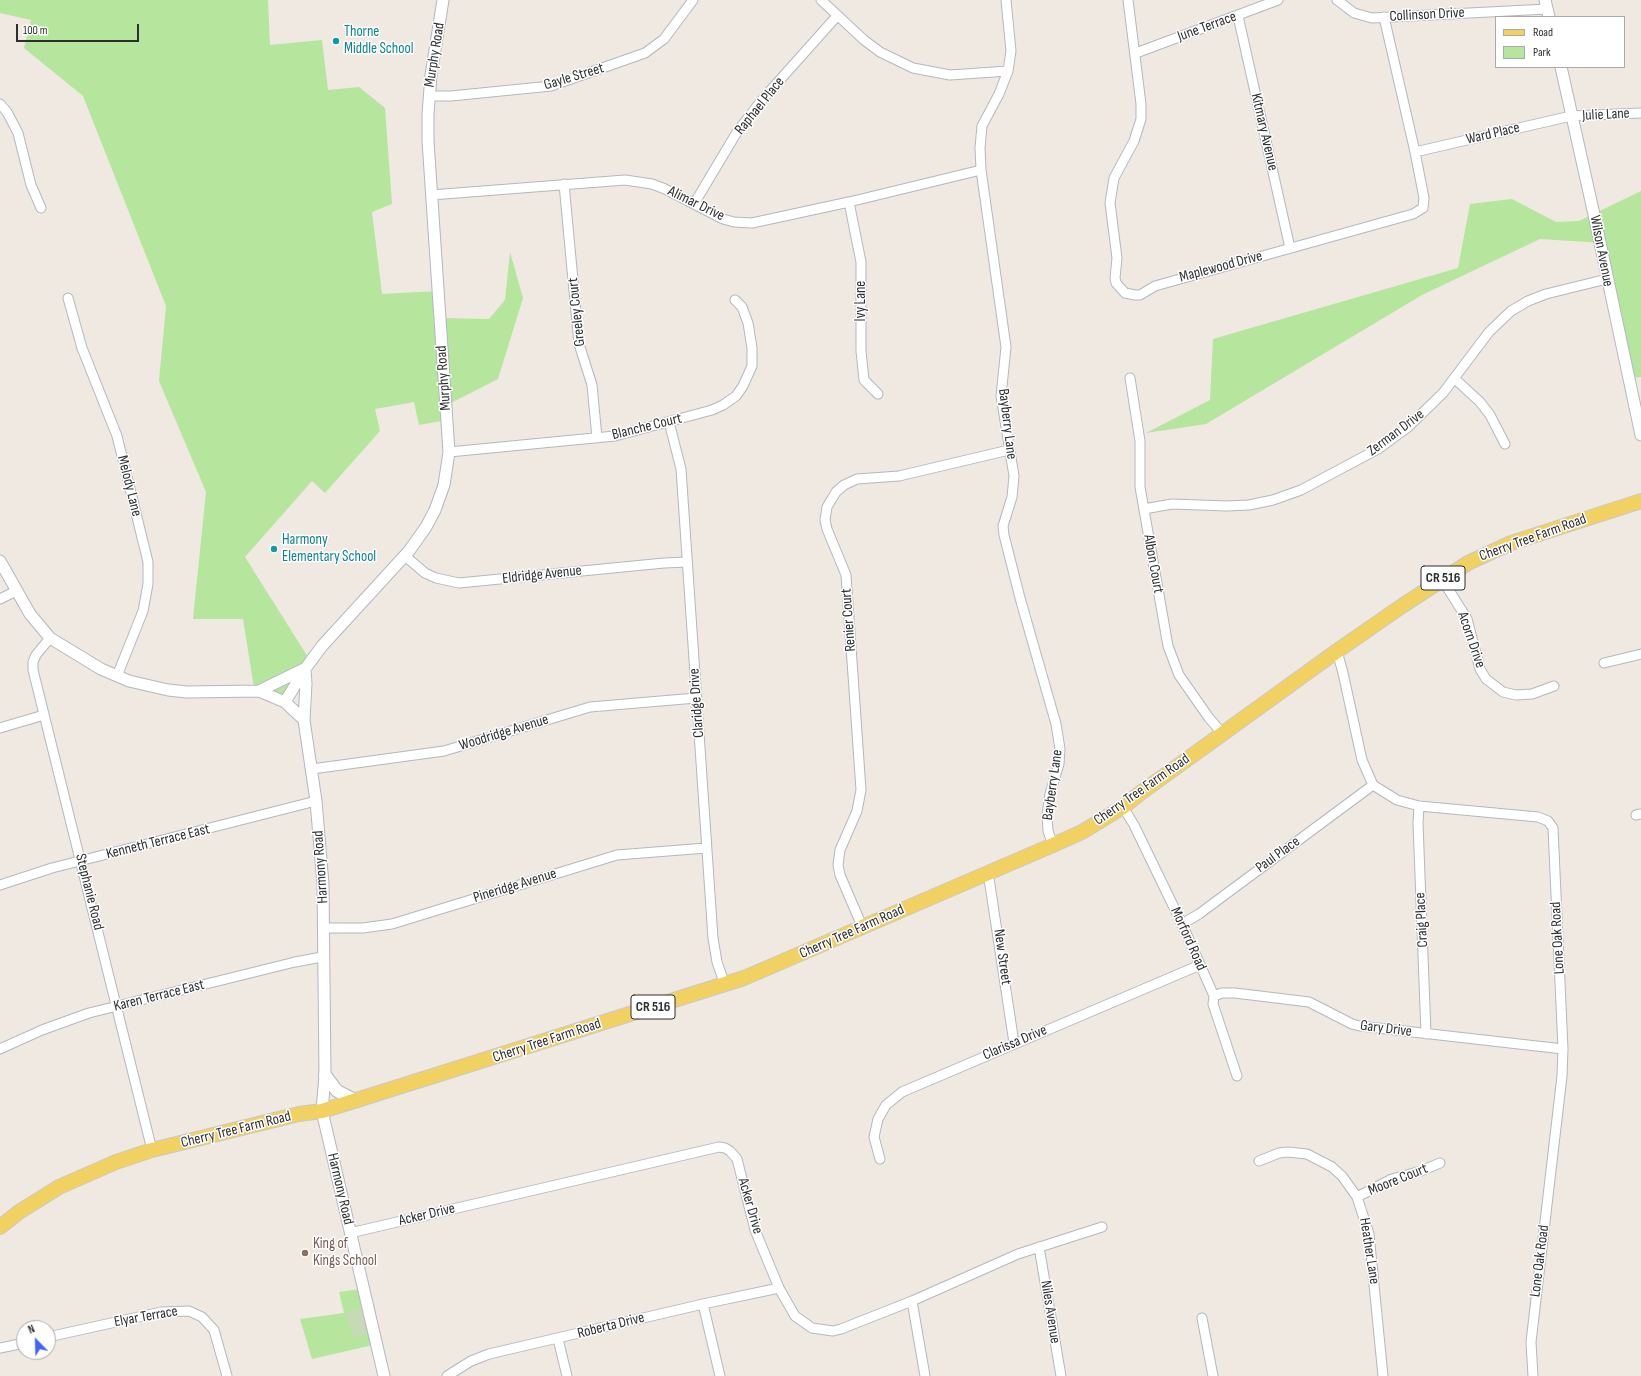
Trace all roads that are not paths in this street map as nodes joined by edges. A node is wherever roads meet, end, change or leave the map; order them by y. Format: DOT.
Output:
graph roads {
  1 [pos="443,0"];
  2 [pos="693,0"];
  3 [pos="821,0"];
  4 [pos="1006,0"];
  5 [pos="1128,0"];
  6 [pos="1278,0"];
  7 [pos="1337,0"];
  8 [pos="1547,9"];
  9 [pos="837,16"];
  10 [pos="1238,16"];
  11 [pos="1384,17"];
  12 [pos="1136,54"];
  13 [pos="1561,68"];
  14 [pos="1008,71"];
  15 [pos="429,96"];
  16 [pos="0,104"];
  17 [pos="1641,113"];
  18 [pos="1571,116"];
  19 [pos="1415,152"];
  20 [pos="981,170"];
  21 [pos="564,184"];
  22 [pos="431,195"];
  23 [pos="849,202"];
  24 [pos="694,204"];
  25 [pos="42,208"];
  26 [pos="1290,248"];
  27 [pos="1607,279"];
  28 [pos="68,298"];
  29 [pos="735,300"];
  30 [pos="1130,378"];
  31 [pos="1455,378"];
  32 [pos="878,394"];
  33 [pos="669,422"];
  34 [pos="1641,435"];
  35 [pos="597,438"];
  36 [pos="1504,444"];
  37 [pos="1009,450"];
  38 [pos="450,452"];
  39 [pos="1641,501"];
  40 [pos="1144,509"];
  41 [pos="405,556"];
  42 [pos="0,561"];
  43 [pos="687,562"];
  44 [pos="1442,579"];
  45 [pos="16,591"];
  46 [pos="0,599"];
  47 [pos="50,638"];
  48 [pos="1337,651"];
  49 [pos="1641,654"];
  50 [pos="1604,663"];
  51 [pos="305,669"];
  52 [pos="117,676"];
  53 [pos="1554,686"];
  54 [pos="259,691"];
  55 [pos="696,698"];
  56 [pos="285,702"];
  57 [pos="44,715"];
  58 [pos="304,720"];
  59 [pos="0,728"];
  60 [pos="1222,733"];
  61 [pos="312,769"];
  62 [pos="1373,785"];
  63 [pos="316,801"];
  64 [pos="1419,806"];
  65 [pos="1123,807"];
  66 [pos="1053,845"];
  67 [pos="706,848"];
  68 [pos="81,861"];
  69 [pos="988,872"];
  70 [pos="0,885"];
  71 [pos="1182,924"];
  72 [pos="862,926"];
  73 [pos="324,928"];
  74 [pos="322,957"];
  75 [pos="1200,965"];
  76 [pos="725,985"];
  77 [pos="1214,996"];
  78 [pos="117,1006"];
  79 [pos="1426,1034"];
  80 [pos="1014,1043"];
  81 [pos="0,1049"];
  82 [pos="1563,1049"];
  83 [pos="325,1075"];
  84 [pos="1237,1076"];
  85 [pos="357,1101"];
  86 [pos="322,1111"];
  87 [pos="152,1150"];
  88 [pos="880,1159"];
  89 [pos="1259,1161"];
  90 [pos="1440,1163"];
  91 [pos="1357,1197"];
  92 [pos="1102,1226"];
  93 [pos="0,1227"];
  94 [pos="350,1233"];
  95 [pos="1039,1247"];
  96 [pos="779,1288"];
  97 [pos="912,1301"];
  98 [pos="703,1304"];
  99 [pos="1202,1318"];
  100 [pos="56,1335"];
  101 [pos="558,1339"];
  102 [pos="16,1345"];
  103 [pos="0,1348"];
  104 [pos="226,1376"];
  105 [pos="384,1376"];
  106 [pos="447,1376"];
  107 [pos="567,1376"];
  108 [pos="720,1376"];
  109 [pos="924,1376"];
  110 [pos="1061,1376"];
  111 [pos="1213,1376"];
  112 [pos="1383,1376"];
  113 [pos="1533,1376"];
  1 -- 15 [label="street, Murphy Road"];
  2 -- 15 [label="street, Gayle Street"];
  3 -- 9 [label="street"];
  4 -- 14 [label="street, Bayberry Lane"];
  5 -- 12 [label="street, Maplewood Drive"];
  6 -- 10 [label="street, June Terrace"];
  7 -- 11 [label="street, Collinson Drive"];
  8 -- 11 [label="street, Collinson Drive"];
  9 -- 14 [label="street"];
  9 -- 24 [label="street, Raphael Place"];
  10 -- 12 [label="street, June Terrace"];
  10 -- 26 [label="street, Kitmary Avenue"];
  11 -- 19 [label="street, Maplewood Drive"];
  12 -- 26 [label="street, Maplewood Drive"];
  13 -- 18 [label="street, Wilson Avenue"];
  14 -- 20 [label="street, Bayberry Lane"];
  15 -- 22 [label="street, Murphy Road"];
  16 -- 25 [label="street"];
  17 -- 18 [label="street, Julie Lane"];
  18 -- 19 [label="street, Ward Place"];
  18 -- 27 [label="street, Wilson Avenue"];
  19 -- 26 [label="street, Maplewood Drive"];
  20 -- 23 [label="street, Alimar Drive"];
  20 -- 37 [label="street, Bayberry Lane"];
  21 -- 22 [label="street, Alimar Drive"];
  21 -- 24 [label="street, Alimar Drive"];
  21 -- 35 [label="street, Greeley Court"];
  22 -- 38 [label="street, Murphy Road"];
  23 -- 24 [label="street, Alimar Drive"];
  23 -- 32 [label="street, Ivy Lane"];
  27 -- 31 [label="street, Zerman Drive"];
  27 -- 34 [label="street, Wilson Avenue"];
  28 -- 52 [label="street, Melody Lane"];
  29 -- 33 [label="street, Blanche Court"];
  30 -- 40 [label="street, Albon Court"];
  31 -- 36 [label="street"];
  31 -- 40 [label="street, Zerman Drive"];
  33 -- 35 [label="street, Blanche Court"];
  33 -- 43 [label="street, Claridge Drive"];
  35 -- 38 [label="street, Blanche Court"];
  37 -- 66 [label="street, Bayberry Lane"];
  37 -- 72 [label="street, Renier Court"];
  38 -- 41 [label="street, Murphy Road"];
  39 -- 44 [label="main road, Cherry Tree Farm Road / CR 516"];
  40 -- 60 [label="street, Albon Court"];
  41 -- 43 [label="street, Eldridge Avenue"];
  41 -- 51 [label="street, Murphy Road"];
  42 -- 45 [label="street"];
  43 -- 55 [label="street, Claridge Drive"];
  44 -- 48 [label="main road, Cherry Tree Farm Road / CR 516"];
  44 -- 53 [label="street, Acorn Drive"];
  45 -- 46 [label="street"];
  45 -- 47 [label="street"];
  47 -- 52 [label="street"];
  47 -- 57 [label="street, Stephanie Road"];
  48 -- 60 [label="main road, Cherry Tree Farm Road / CR 516"];
  48 -- 62 [label="street"];
  49 -- 50 [label="street"];
  51 -- 54 [label="street"];
  51 -- 56 [label="street, Murphy Road"];
  51 -- 58 [label="street, Harmony Road"];
  52 -- 54 [label="street"];
  54 -- 56 [label="street"];
  55 -- 61 [label="street, Woodridge Avenue"];
  55 -- 67 [label="street, Claridge Drive"];
  56 -- 58 [label="street"];
  57 -- 59 [label="street"];
  57 -- 68 [label="street, Stephanie Road"];
  58 -- 61 [label="street, Harmony Road"];
  60 -- 65 [label="main road, Cherry Tree Farm Road / CR 516"];
  61 -- 63 [label="street, Harmony Road"];
  62 -- 64 [label="street, Lone Oak Road"];
  62 -- 71 [label="street, Paul Place"];
  63 -- 68 [label="street, Kenneth Terrace East"];
  63 -- 73 [label="street, Harmony Road"];
  64 -- 79 [label="street, Craig Place"];
  64 -- 82 [label="street, Lone Oak Road"];
  65 -- 66 [label="main road, Cherry Tree Farm Road / CR 516"];
  65 -- 71 [label="street, Morford Road"];
  66 -- 69 [label="main road, Cherry Tree Farm Road / CR 516"];
  67 -- 73 [label="street, Pineridge Avenue"];
  67 -- 76 [label="street, Claridge Drive"];
  68 -- 70 [label="street, Kenneth Terrace East"];
  68 -- 78 [label="street, Stephanie Road"];
  69 -- 72 [label="main road, Cherry Tree Farm Road / CR 516"];
  69 -- 80 [label="street, New Street"];
  71 -- 75 [label="street, Morford Road"];
  72 -- 76 [label="main road, Cherry Tree Farm Road / CR 516"];
  73 -- 74 [label="street, Harmony Road"];
  74 -- 78 [label="street, Karen Terrace East"];
  74 -- 83 [label="street, Harmony Road"];
  75 -- 77 [label="street, Morford Road"];
  75 -- 80 [label="street, Clarissa Drive"];
  76 -- 85 [label="main road, Cherry Tree Farm Road / CR 516"];
  77 -- 79 [label="street, Gary Drive"];
  77 -- 84 [label="street, Morford Road"];
  78 -- 81 [label="street, Karen Terrace East"];
  78 -- 87 [label="street, Stephanie Road"];
  79 -- 82 [label="street, Gary Drive"];
  80 -- 88 [label="street, Clarissa Drive"];
  82 -- 113 [label="street, Lone Oak Road"];
  83 -- 85 [label="main road"];
  83 -- 86 [label="street, Harmony Road"];
  85 -- 86 [label="main road, Cherry Tree Farm Road / CR 516"];
  86 -- 87 [label="main road, Cherry Tree Farm Road / CR 516"];
  86 -- 94 [label="street, Harmony Road"];
  87 -- 93 [label="main road, Cherry Tree Farm Road / CR 516"];
  89 -- 91 [label="street, Heather Lane"];
  90 -- 91 [label="street, Moore Court"];
  91 -- 112 [label="street, Heather Lane"];
  92 -- 95 [label="street, Acker Drive"];
  94 -- 96 [label="street, Acker Drive"];
  94 -- 105 [label="street, Harmony Road"];
  95 -- 97 [label="street, Acker Drive"];
  95 -- 110 [label="street, Niles Avenue"];
  96 -- 97 [label="street, Acker Drive"];
  96 -- 98 [label="street, Roberta Drive"];
  97 -- 109 [label="street"];
  98 -- 101 [label="street, Roberta Drive"];
  98 -- 108 [label="street"];
  99 -- 111 [label="street"];
  100 -- 104 [label="street, Elyar Terrace"];
  101 -- 106 [label="street, Roberta Drive"];
  101 -- 107 [label="street"];
  102 -- 103 [label="street"];
}
